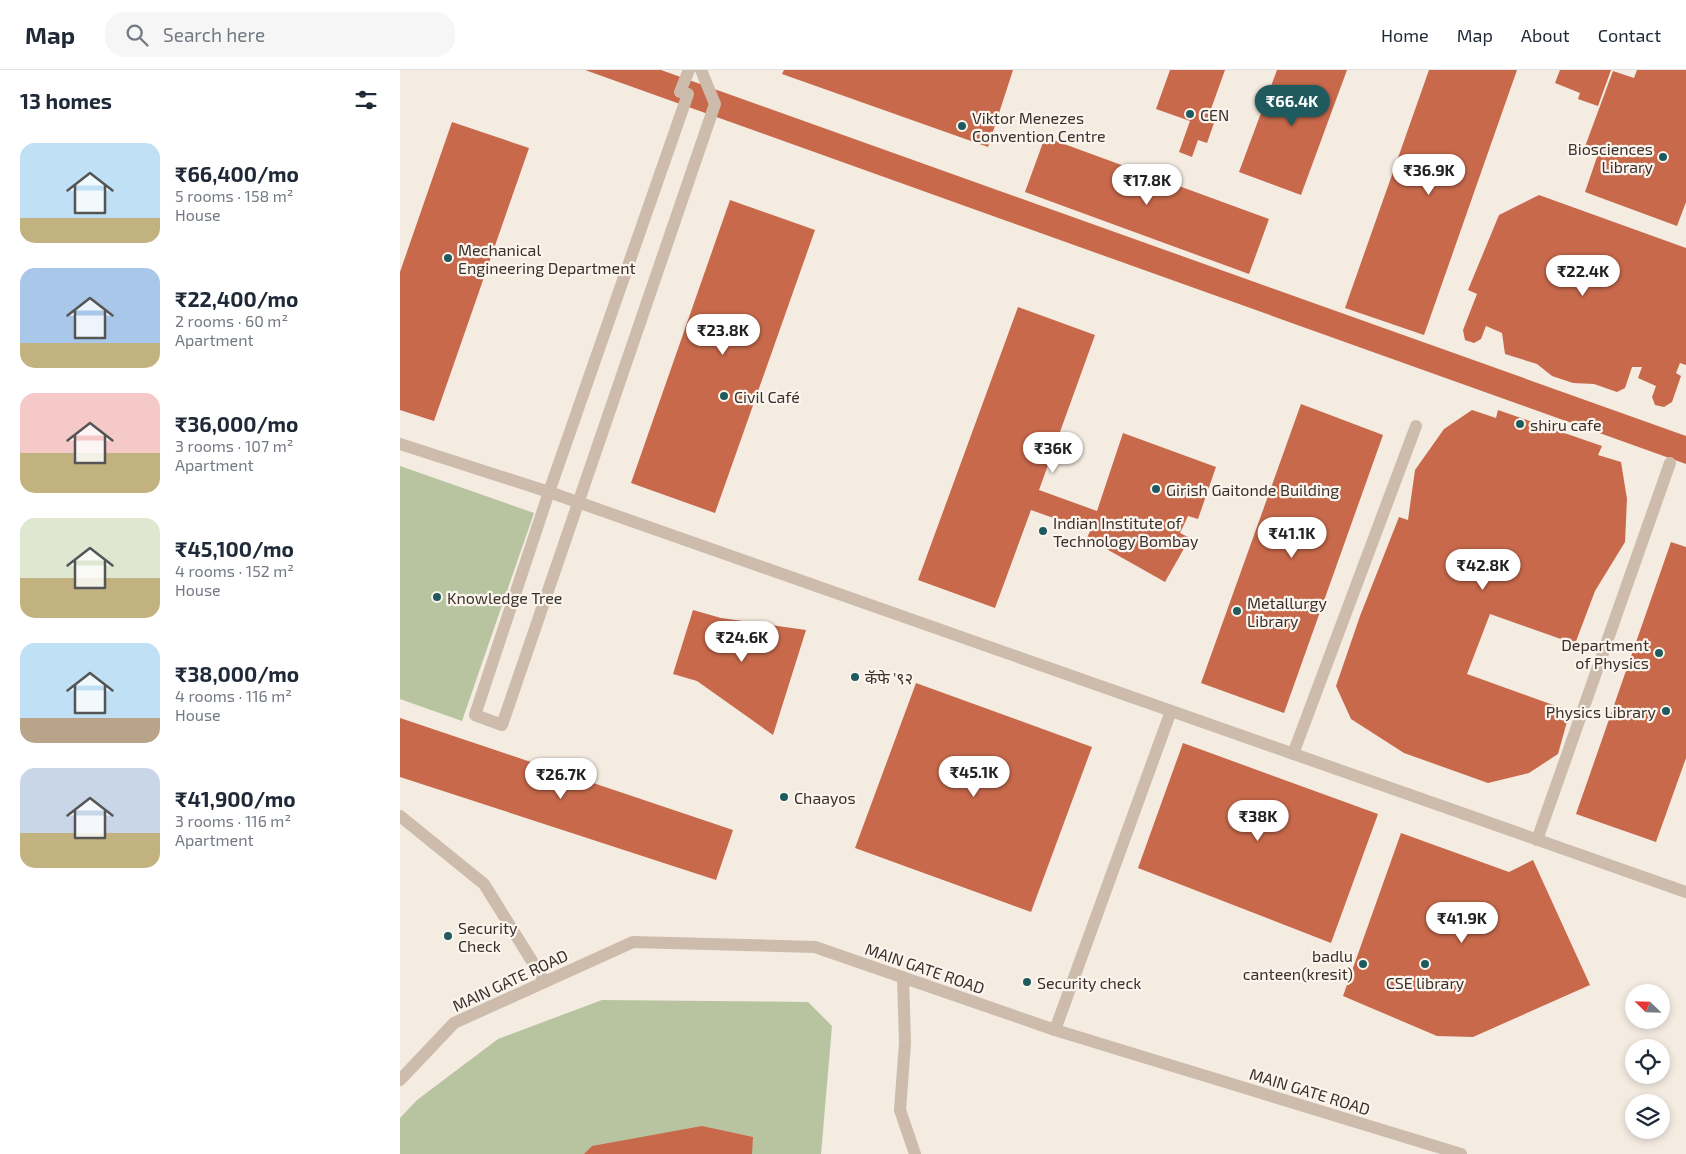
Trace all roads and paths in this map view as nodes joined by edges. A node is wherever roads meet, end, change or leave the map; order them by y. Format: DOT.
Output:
graph roads {
  1 [pos="688,70"];
  2 [pos="701,70"];
  3 [pos="1416,426"];
  4 [pos="400,444"];
  5 [pos="1670,464"];
  6 [pos="549,492"];
  7 [pos="578,502"];
  8 [pos="1171,711"];
  9 [pos="1293,754"];
  10 [pos="400,816"];
  11 [pos="1537,840"];
  12 [pos="1686,892"];
  13 [pos="903,977"];
  14 [pos="545,982"];
  15 [pos="1055,1030"];
  16 [pos="400,1080"];
  17 [pos="914,1154"];
  18 [pos="1460,1154"];
  1 -- 6 [label="street"];
  2 -- 7 [label="street"];
  3 -- 9 [label="street"];
  4 -- 6 [label="street"];
  5 -- 11 [label="street"];
  6 -- 7 [label="street"];
  6 -- 7 [label="street"];
  7 -- 8 [label="street"];
  8 -- 9 [label="street"];
  8 -- 15 [label="street"];
  9 -- 11 [label="street"];
  10 -- 14 [label="street"];
  11 -- 12 [label="street"];
  13 -- 14 [label="street, MAIN GATE ROAD"];
  13 -- 15 [label="street, MAIN GATE ROAD"];
  13 -- 17 [label="street"];
  14 -- 16 [label="street, MAIN GATE ROAD"];
  15 -- 18 [label="street, MAIN GATE ROAD"];
}
